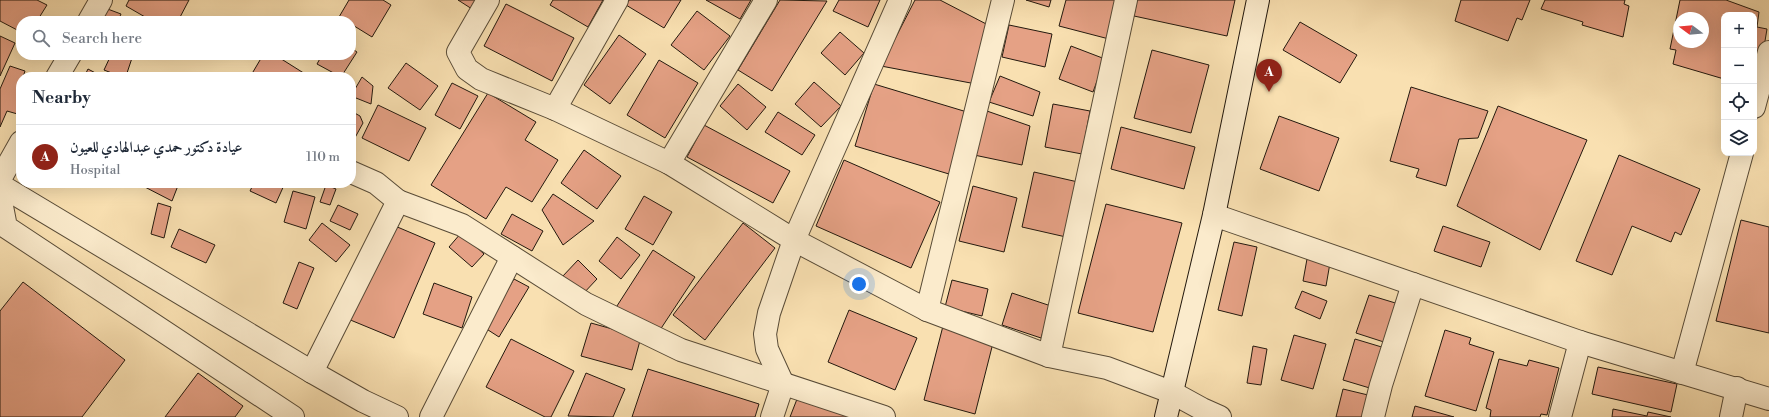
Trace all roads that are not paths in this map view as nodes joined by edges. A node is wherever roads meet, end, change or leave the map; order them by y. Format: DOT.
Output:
graph roads {
  1 [pos="101,0"];
  2 [pos="488,0"];
  3 [pos="617,0"];
  4 [pos="766,0"];
  5 [pos="900,0"];
  6 [pos="1002,0"];
  7 [pos="1126,0"];
  8 [pos="1258,0"];
  9 [pos="92,16"];
  10 [pos="1769,52"];
  11 [pos="67,60"];
  12 [pos="60,72"];
  13 [pos="1757,96"];
  14 [pos="555,109"];
  15 [pos="16,151"];
  16 [pos="1741,156"];
  17 [pos="669,163"];
  18 [pos="356,174"];
  19 [pos="0,179"];
  20 [pos="0,185"];
  21 [pos="0,196"];
  22 [pos="398,201"];
  23 [pos="1214,215"];
  24 [pos="794,240"];
  25 [pos="512,257"];
  26 [pos="1414,284"];
  27 [pos="927,310"];
  28 [pos="1580,342"];
  29 [pos="1049,356"];
  30 [pos="312,372"];
  31 [pos="1682,373"];
  32 [pos="783,384"];
  33 [pos="1737,388"];
  34 [pos="1171,392"];
  35 [pos="1769,399"];
  36 [pos="293,417"];
  37 [pos="397,417"];
  38 [pos="431,417"];
  39 [pos="772,417"];
  40 [pos="884,417"];
  41 [pos="1166,417"];
  42 [pos="1220,417"];
  43 [pos="1373,417"];
  44 [pos="1560,417"];
  45 [pos="1731,417"];
  1 -- 9 [label="street"];
  2 -- 14 [label="street"];
  3 -- 14 [label="street"];
  4 -- 17 [label="street"];
  5 -- 24 [label="street"];
  6 -- 27 [label="street"];
  7 -- 29 [label="street"];
  8 -- 23 [label="street"];
  10 -- 13 [label="street"];
  11 -- 12 [label="street"];
  14 -- 17 [label="street"];
  15 -- 19 [label="street"];
  16 -- 31 [label="street"];
  17 -- 24 [label="street"];
  18 -- 22 [label="street"];
  20 -- 30 [label="street"];
  21 -- 36 [label="street"];
  22 -- 25 [label="street"];
  22 -- 30 [label="street"];
  23 -- 26 [label="street"];
  23 -- 34 [label="street"];
  24 -- 27 [label="street"];
  24 -- 32 [label="street"];
  25 -- 32 [label="street"];
  25 -- 38 [label="street"];
  26 -- 28 [label="street"];
  26 -- 43 [label="street"];
  27 -- 29 [label="street"];
  28 -- 31 [label="street"];
  28 -- 44 [label="street"];
  29 -- 34 [label="street"];
  30 -- 37 [label="street"];
  31 -- 33 [label="street"];
  32 -- 39 [label="street"];
  32 -- 40 [label="street"];
  33 -- 35 [label="street"];
  33 -- 45 [label="street"];
  34 -- 41 [label="street"];
  34 -- 42 [label="street"];
}
